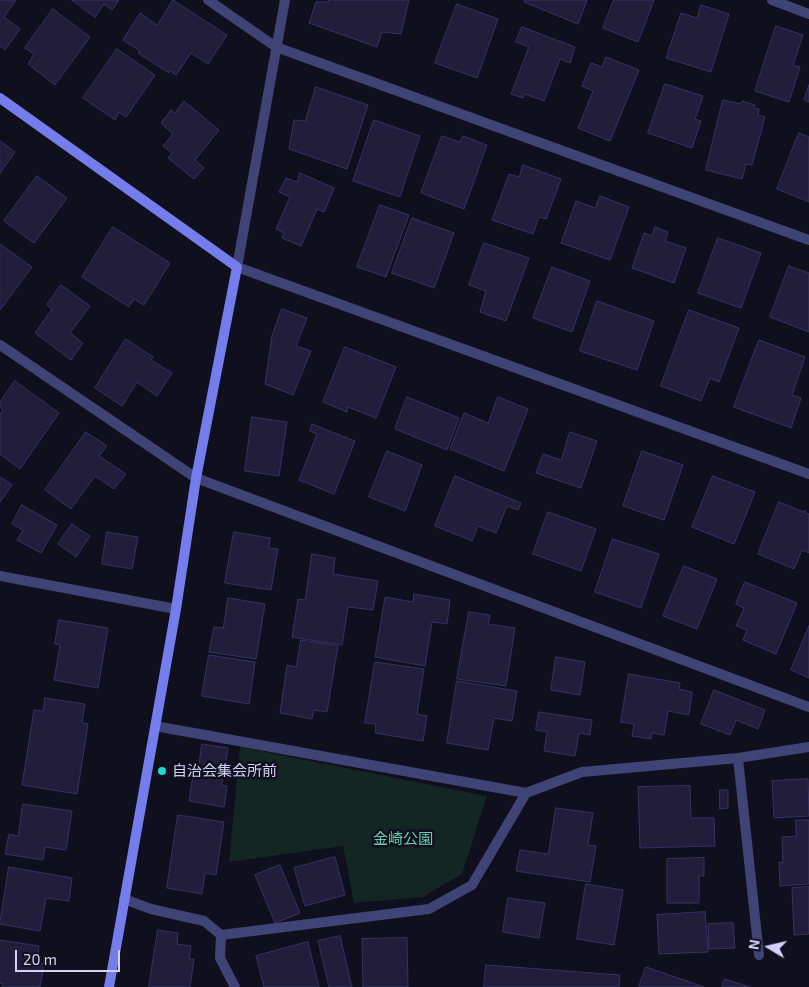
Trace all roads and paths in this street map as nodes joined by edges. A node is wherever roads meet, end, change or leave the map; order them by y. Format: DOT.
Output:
graph roads {
  1 [pos="208,0"];
  2 [pos="285,0"];
  3 [pos="772,0"];
  4 [pos="809,14"];
  5 [pos="276,46"];
  6 [pos="0,98"];
  7 [pos="809,240"];
  8 [pos="237,267"];
  9 [pos="0,345"];
  10 [pos="809,474"];
  11 [pos="196,478"];
  12 [pos="0,576"];
  13 [pos="176,609"];
  14 [pos="809,706"];
  15 [pos="155,726"];
  16 [pos="809,747"];
  17 [pos="738,758"];
  18 [pos="526,793"];
  19 [pos="124,899"];
  20 [pos="221,936"];
  21 [pos="760,955"];
  22 [pos="109,987"];
  23 [pos="235,987"];
  1 -- 5 [label="street"];
  2 -- 5 [label="street"];
  3 -- 4 [label="street"];
  5 -- 7 [label="street"];
  5 -- 8 [label="street"];
  6 -- 8 [label="street"];
  8 -- 10 [label="street"];
  8 -- 11 [label="street"];
  9 -- 11 [label="street"];
  11 -- 13 [label="street"];
  11 -- 14 [label="street"];
  12 -- 13 [label="street"];
  13 -- 15 [label="street"];
  15 -- 18 [label="street"];
  15 -- 19 [label="street"];
  16 -- 17 [label="street"];
  17 -- 18 [label="street"];
  17 -- 21 [label="street"];
  18 -- 20 [label="street"];
  19 -- 20 [label="street"];
  19 -- 22 [label="street"];
  20 -- 23 [label="street"];
}
